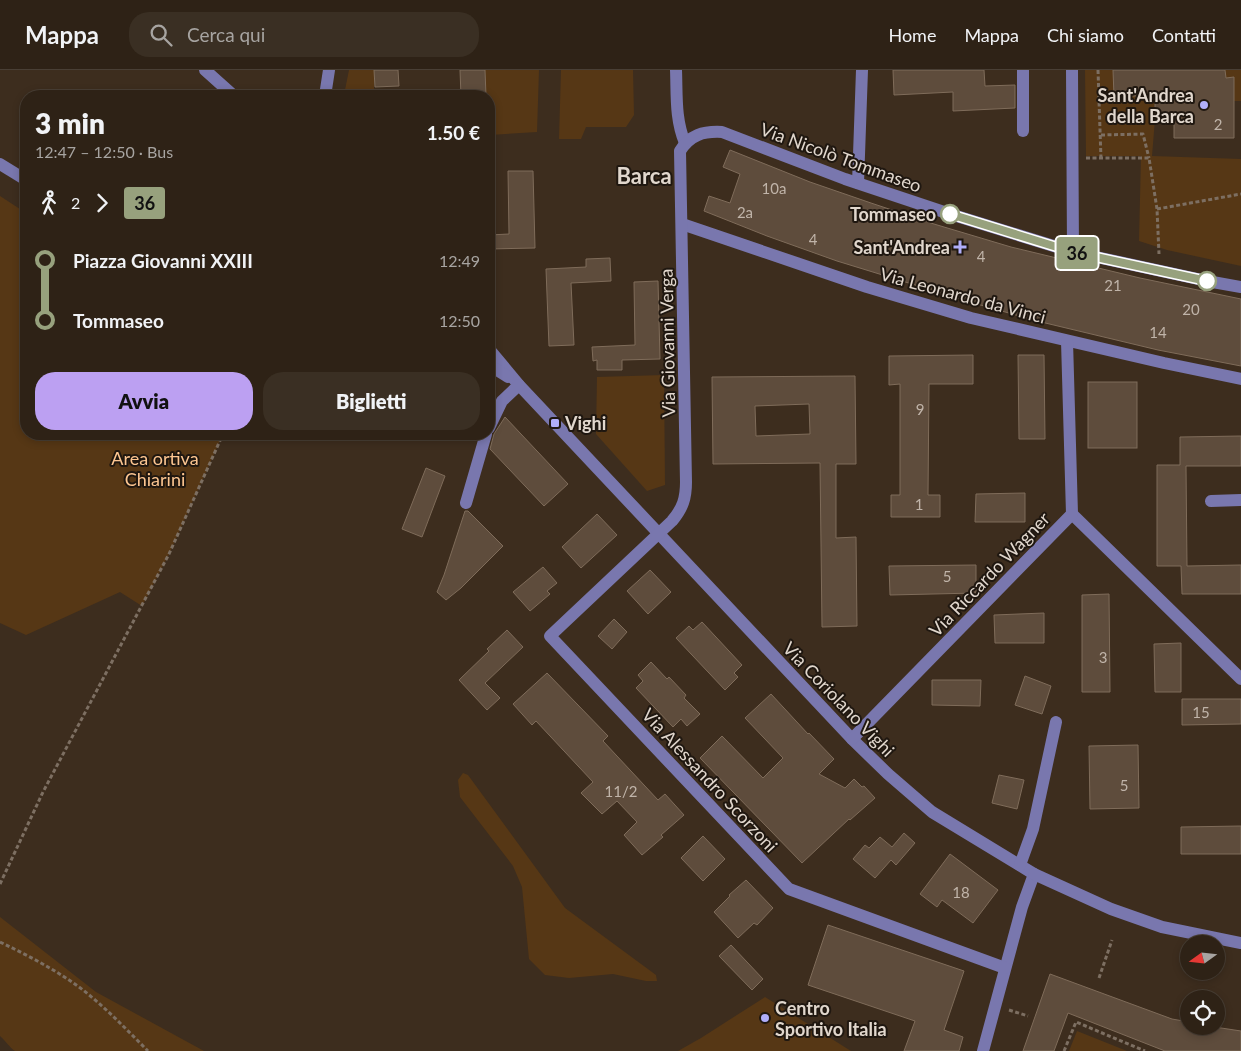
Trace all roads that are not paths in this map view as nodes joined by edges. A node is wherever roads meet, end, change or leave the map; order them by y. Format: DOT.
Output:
graph roads {
  1 [pos="206,70"];
  2 [pos="329,70"];
  3 [pos="676,70"];
  4 [pos="862,70"];
  5 [pos="1023,70"];
  6 [pos="1072,70"];
  7 [pos="228,90"];
  8 [pos="326,90"];
  9 [pos="1023,131"];
  10 [pos="685,143"];
  11 [pos="0,164"];
  12 [pos="20,176"];
  13 [pos="858,183"];
  14 [pos="682,224"];
  15 [pos="1073,252"];
  16 [pos="1241,287"];
  17 [pos="1067,341"];
  18 [pos="495,356"];
  19 [pos="495,369"];
  20 [pos="1241,379"];
  21 [pos="518,384"];
  22 [pos="495,416"];
  23 [pos="484,440"];
  24 [pos="1211,500"];
  25 [pos="1241,500"];
  26 [pos="466,503"];
  27 [pos="1072,514"];
  28 [pos="659,534"];
  29 [pos="1241,678"];
  30 [pos="1056,722"];
  31 [pos="852,739"];
  32 [pos="1020,865"];
  33 [pos="1034,874"];
  34 [pos="1241,943"];
  35 [pos="1006,968"];
  36 [pos="983,1051"];
  1 -- 7 [label="street"];
  2 -- 8 [label="street"];
  3 -- 10 [label="street"];
  4 -- 13 [label="street"];
  5 -- 9 [label="street"];
  6 -- 15 [label="street"];
  10 -- 13 [label="street, Via Nicolò Tommaseo"];
  10 -- 14 [label="street, Via Giovanni Verga"];
  11 -- 12 [label="street"];
  13 -- 15 [label="street, Via Nicolò Tommaseo"];
  14 -- 17 [label="street, Via Leonardo da Vinci"];
  14 -- 28 [label="street, Via Giovanni Verga"];
  15 -- 16 [label="street, Via Nicolò Tommaseo"];
  17 -- 20 [label="street, Via Leonardo da Vinci"];
  17 -- 27 [label="street, Via Riccardo Wagner"];
  18 -- 21 [label="street, Via Coriolano Vighi"];
  19 -- 21 [label="street, Via Coriolano Vighi"];
  21 -- 22 [label="street"];
  21 -- 28 [label="street, Via Coriolano Vighi"];
  23 -- 26 [label="street"];
  24 -- 25 [label="street"];
  27 -- 29 [label="street"];
  27 -- 31 [label="street, Via Riccardo Wagner"];
  28 -- 31 [label="street, Via Coriolano Vighi"];
  28 -- 35 [label="street, Via Alessandro Scorzoni"];
  30 -- 32 [label="street"];
  31 -- 32 [label="street, Via Coriolano Vighi"];
  32 -- 33 [label="street, Via Coriolano Vighi"];
  33 -- 34 [label="street, Via Coriolano Vighi"];
  33 -- 35 [label="street"];
  35 -- 36 [label="street"];
}
